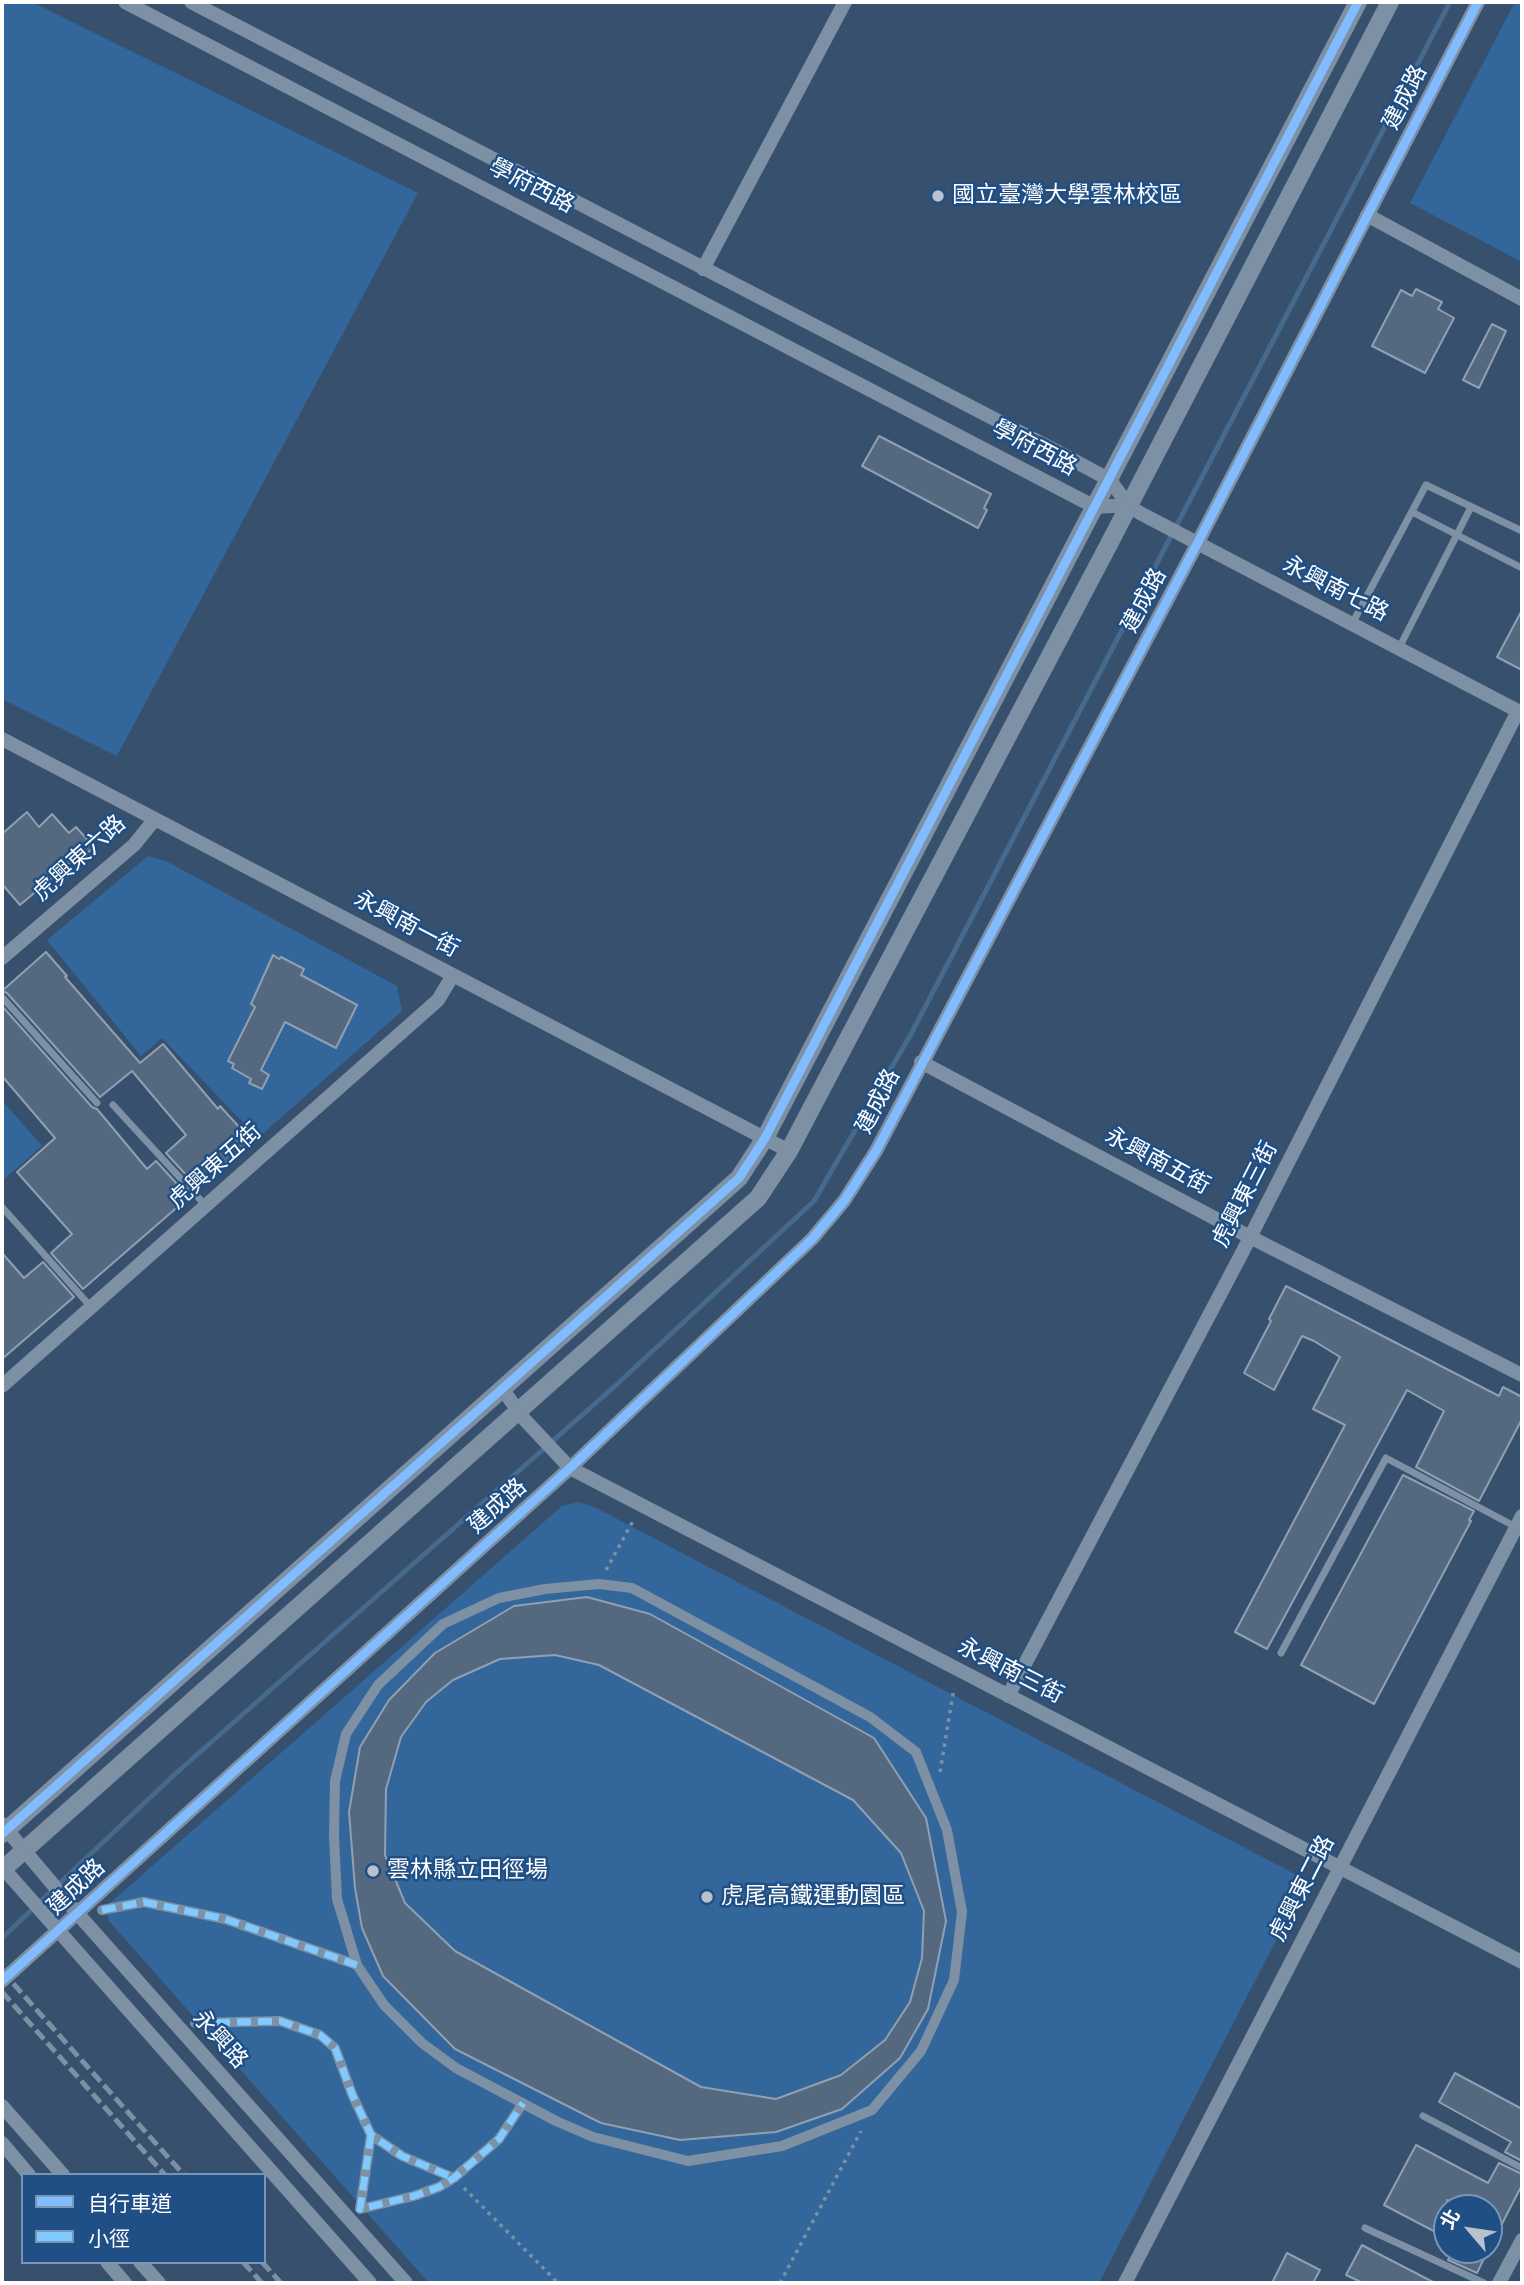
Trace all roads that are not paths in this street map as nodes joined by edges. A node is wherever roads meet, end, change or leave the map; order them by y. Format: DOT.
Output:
graph roads {
  1 [pos="125,2"];
  2 [pos="191,2"];
  3 [pos="845,2"];
  4 [pos="1358,2"];
  5 [pos="1390,2"];
  6 [pos="1478,2"];
  7 [pos="1367,215"];
  8 [pos="704,269"];
  9 [pos="1522,299"];
  10 [pos="1110,480"];
  11 [pos="1095,507"];
  12 [pos="1471,507"];
  13 [pos="1134,509"];
  14 [pos="1412,512"];
  15 [pos="1522,531"];
  16 [pos="1457,535"];
  17 [pos="1191,540"];
  18 [pos="1522,568"];
  19 [pos="1352,625"];
  20 [pos="1398,649"];
  21 [pos="1520,712"];
  22 [pos="2,739"];
  23 [pos="155,819"];
  24 [pos="2,958"];
  25 [pos="453,975"];
  26 [pos="2,997"];
  27 [pos="921,1062"];
  28 [pos="97,1103"];
  29 [pos="113,1105"];
  30 [pos="765,1138"];
  31 [pos="789,1151"];
  32 [pos="207,1206"];
  33 [pos="2,1207"];
  34 [pos="1250,1237"];
  35 [pos="91,1307"];
  36 [pos="1522,1375"];
  37 [pos="2,1386"];
  38 [pos="503,1390"];
  39 [pos="521,1415"];
  40 [pos="565,1463"];
  41 [pos="1519,1521"];
  42 [pos="1280,1653"];
  43 [pos="1008,1696"];
  44 [pos="3,1829"];
  45 [pos="27,1854"];
  46 [pos="1340,1868"];
  47 [pos="4,1870"];
  48 [pos="73,1909"];
  49 [pos="102,1910"];
  50 [pos="55,1927"];
  51 [pos="1522,1962"];
  52 [pos="357,1965"];
  53 [pos="2,1981"];
  54 [pos="195,2023"];
  55 [pos="523,2103"];
  56 [pos="2,2106"];
  57 [pos="1423,2116"];
  58 [pos="371,2135"];
  59 [pos="2,2143"];
  60 [pos="1522,2168"];
  61 [pos="27,2173"];
  62 [pos="61,2173"];
  63 [pos="454,2178"];
  64 [pos="1365,2228"];
  65 [pos="1522,2240"];
  66 [pos="109,2264"];
  67 [pos="142,2264"];
  68 [pos="156,2282"];
  69 [pos="125,2283"];
  70 [pos="370,2283"];
  71 [pos="406,2283"];
  72 [pos="1125,2283"];
  73 [pos="1484,2283"];
  74 [pos="1499,2283"];
  1 -- 11 [label="street, 學府西路"];
  2 -- 8 [label="street, 學府西路"];
  3 -- 8 [label="street"];
  4 -- 10 [label="street"];
  5 -- 13 [label="street"];
  6 -- 7 [label="street, 建成路"];
  7 -- 9 [label="street"];
  7 -- 17 [label="street, 建成路"];
  8 -- 10 [label="street, 學府西路"];
  10 -- 11 [label="street"];
  10 -- 13 [label="street, 學府西路"];
  11 -- 13 [label="street"];
  11 -- 30 [label="street"];
  12 -- 14 [label="lane"];
  12 -- 15 [label="lane"];
  12 -- 16 [label="lane"];
  13 -- 17 [label="street, 永興南七路"];
  13 -- 31 [label="street"];
  14 -- 16 [label="lane"];
  14 -- 19 [label="lane"];
  16 -- 18 [label="lane"];
  16 -- 20 [label="lane"];
  17 -- 19 [label="street, 永興南七路"];
  17 -- 27 [label="street, 建成路"];
  19 -- 20 [label="street, 永興南七路"];
  20 -- 21 [label="street, 永興南七路"];
  21 -- 34 [label="street, 虎興東三街"];
  22 -- 23 [label="street, 永興南一街"];
  23 -- 24 [label="street, 虎興東六路"];
  23 -- 25 [label="street, 永興南一街"];
  25 -- 30 [label="street, 永興南一街"];
  25 -- 32 [label="street, 虎興東五街"];
  26 -- 28 [label="lane"];
  27 -- 34 [label="street, 永興南五街"];
  27 -- 40 [label="street, 建成路"];
  29 -- 32 [label="lane"];
  30 -- 31 [label="street, 永興南一街"];
  30 -- 38 [label="street"];
  31 -- 39 [label="street"];
  32 -- 35 [label="street, 虎興東五街"];
  33 -- 35 [label="lane"];
  34 -- 36 [label="street, 永興南五街"];
  34 -- 43 [label="street, 虎興東三街"];
  35 -- 37 [label="street, 虎興東五街"];
  38 -- 39 [label="street, 永興南三街"];
  38 -- 44 [label="street"];
  39 -- 40 [label="street, 永興南三街"];
  39 -- 45 [label="street"];
  40 -- 43 [label="street, 永興南三街"];
  40 -- 48 [label="street, 建成路"];
  41 -- 42 [label="lane"];
  41 -- 46 [label="street, 虎興東二路"];
  43 -- 46 [label="street, 永興南三街"];
  44 -- 45 [label="street, 永興路"];
  45 -- 47 [label="street"];
  45 -- 48 [label="street, 永興路"];
  46 -- 51 [label="street, 永興南三街"];
  46 -- 72 [label="street, 虎興東二路"];
  47 -- 50 [label="street, 永興路"];
  48 -- 50 [label="street, 建成路"];
  48 -- 71 [label="street, 永興路"];
  49 -- 52 [label="street"];
  50 -- 53 [label="street, 建成路"];
  50 -- 70 [label="street, 永興路"];
  52 -- 55 [label="street"];
  52 -- 55 [label="street"];
  54 -- 58 [label="street"];
  55 -- 63 [label="street"];
  56 -- 62 [label="street"];
  57 -- 60 [label="lane"];
  58 -- 63 [label="street"];
  58 -- 63 [label="street"];
  59 -- 61 [label="street"];
  64 -- 73 [label="lane"];
  65 -- 74 [label="street"];
  66 -- 69 [label="street"];
  67 -- 68 [label="street"];
}
